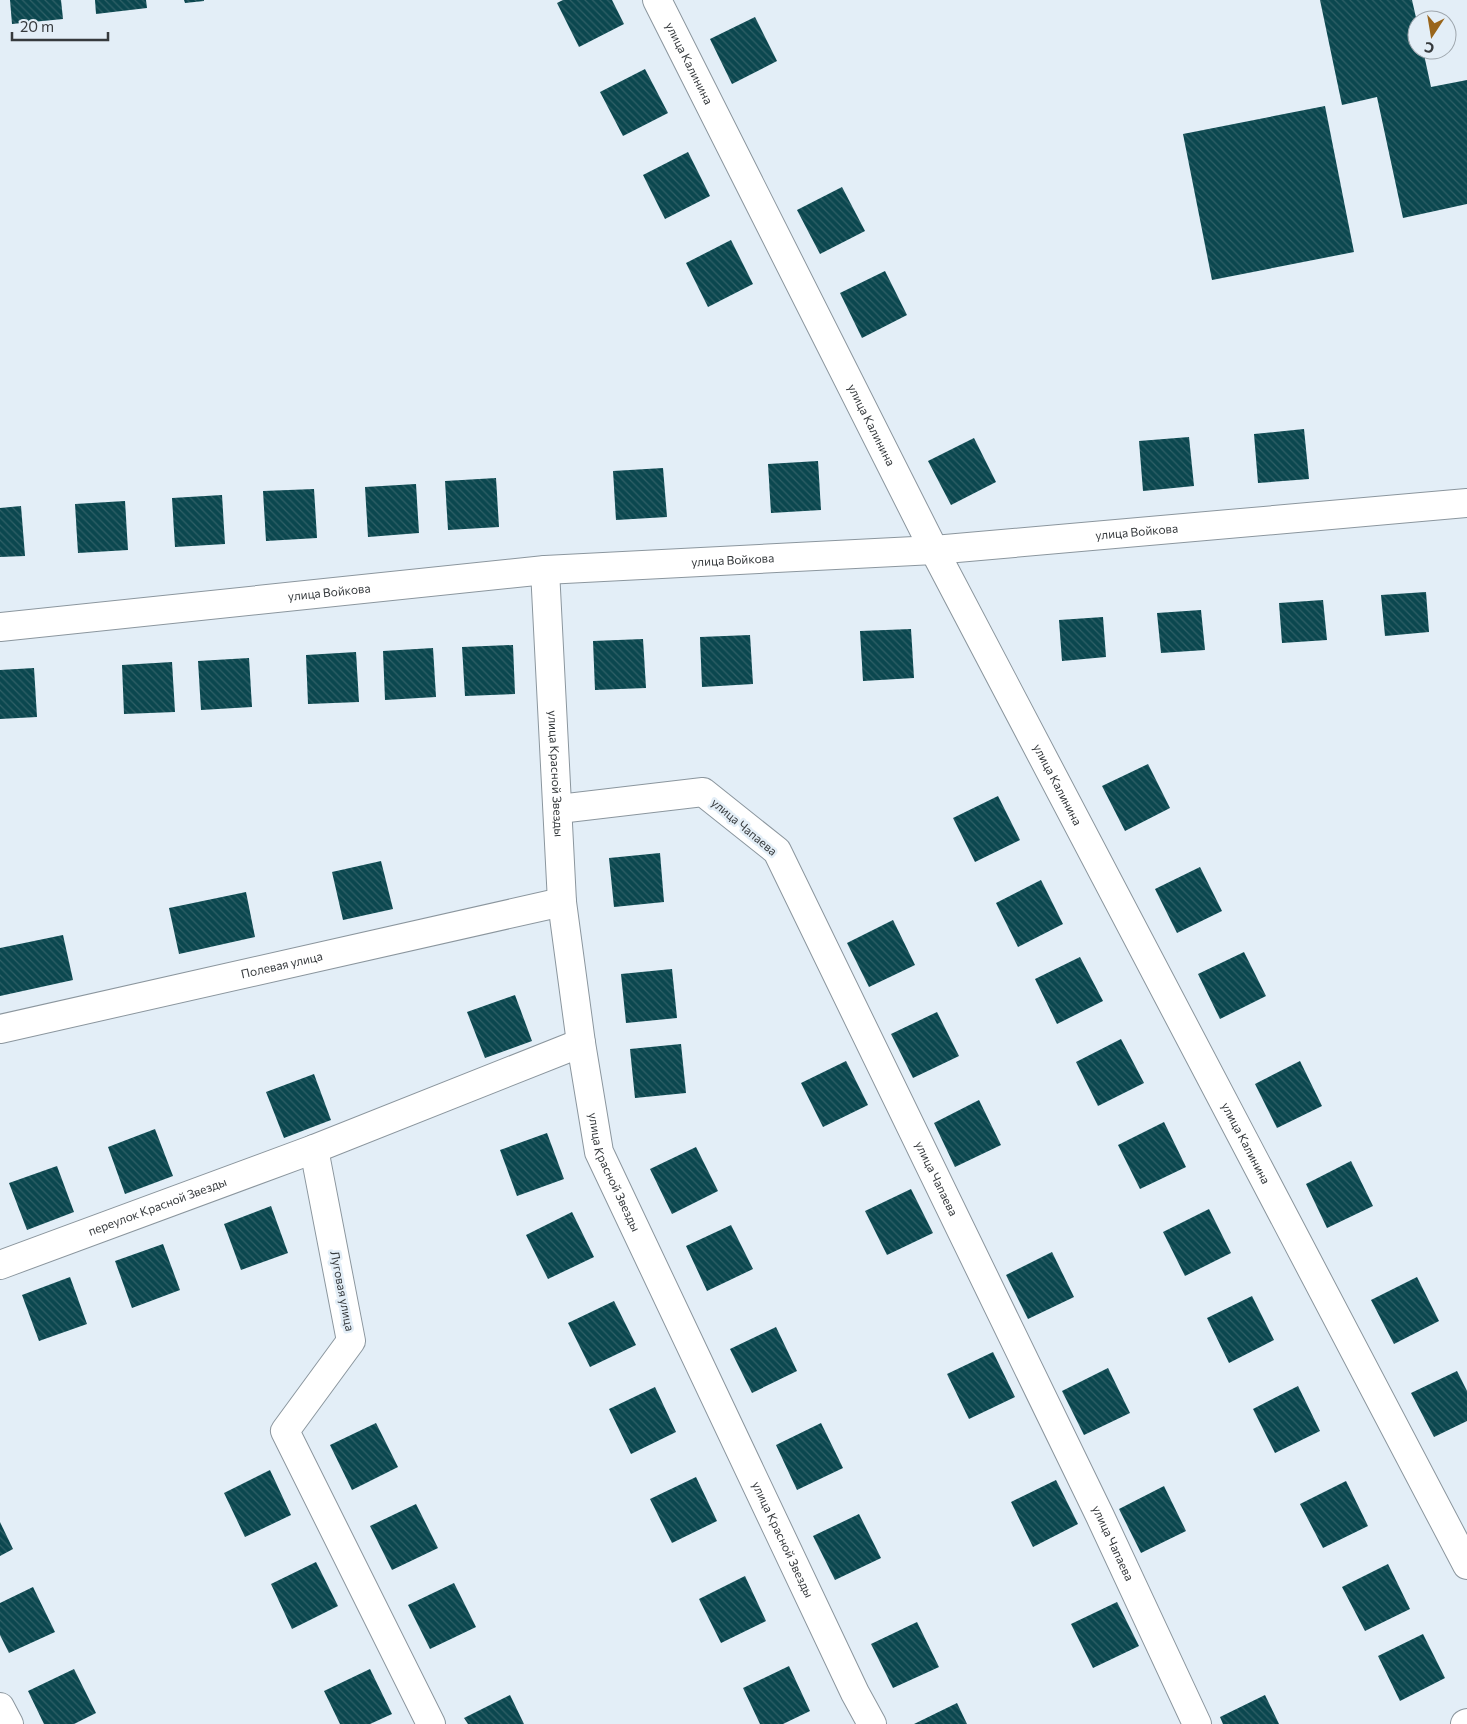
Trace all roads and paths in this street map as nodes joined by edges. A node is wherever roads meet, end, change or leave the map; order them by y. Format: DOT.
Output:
graph roads {
  1 [pos="657,0"];
  2 [pos="1467,503"];
  3 [pos="934,550"];
  4 [pos="545,570"];
  5 [pos="0,627"];
  6 [pos="559,810"];
  7 [pos="562,902"];
  8 [pos="0,1029"];
  9 [pos="581,1043"];
  10 [pos="314,1150"];
  11 [pos="0,1264"];
  12 [pos="1467,1565"];
  13 [pos="0,1707"];
  14 [pos="9,1724"];
  15 [pos="431,1724"];
  16 [pos="872,1724"];
  17 [pos="1197,1724"];
  1 -- 3 [label="street, улица Калинина"];
  2 -- 3 [label="street, улица Войкова"];
  3 -- 4 [label="street, улица Войкова"];
  3 -- 12 [label="street, улица Калинина"];
  4 -- 5 [label="street, улица Войкова"];
  4 -- 6 [label="street, улица Красной Звезды"];
  6 -- 7 [label="street, улица Красной Звезды"];
  6 -- 17 [label="street, улица Чапаева"];
  7 -- 8 [label="street, Полевая улица"];
  7 -- 9 [label="street, улица Красной Звезды"];
  9 -- 10 [label="street"];
  9 -- 16 [label="street, улица Красной Звезды"];
  10 -- 11 [label="street, переулок Красной Звезды"];
  10 -- 15 [label="street, Луговая улица"];
  13 -- 14 [label="street"];
}
